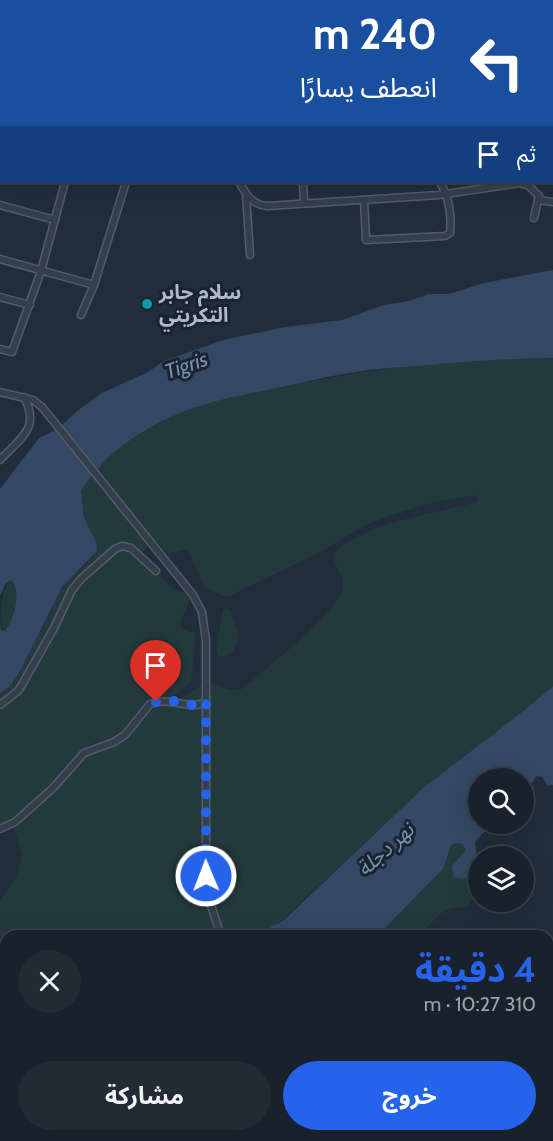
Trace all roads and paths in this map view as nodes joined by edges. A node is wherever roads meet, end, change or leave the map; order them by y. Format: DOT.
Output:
graph roads {
  1 [pos="65,183"];
  2 [pos="126,183"];
  3 [pos="240,183"];
  4 [pos="303,183"];
  5 [pos="441,183"];
  6 [pos="498,184"];
  7 [pos="529,184"];
  8 [pos="246,194"];
  9 [pos="447,194"];
  10 [pos="364,200"];
  11 [pos="539,200"];
  12 [pos="304,202"];
  13 [pos="553,202"];
  14 [pos="0,205"];
  15 [pos="534,218"];
  16 [pos="55,220"];
  17 [pos="250,255"];
  18 [pos="0,259"];
  19 [pos="41,271"];
  20 [pos="94,285"];
  21 [pos="0,297"];
  22 [pos="30,305"];
  23 [pos="81,315"];
  24 [pos="0,349"];
  25 [pos="0,392"];
  26 [pos="24,397"];
  27 [pos="0,460"];
  28 [pos="156,572"];
  29 [pos="206,702"];
  30 [pos="0,705"];
  31 [pos="0,829"];
  32 [pos="219,930"];
  1 -- 16 [label="street"];
  2 -- 20 [label="street"];
  3 -- 8 [label="street"];
  4 -- 12 [label="street"];
  5 -- 9 [label="street"];
  6 -- 7 [label="street"];
  6 -- 9 [label="street"];
  7 -- 11 [label="street"];
  8 -- 12 [label="street"];
  8 -- 17 [label="street"];
  9 -- 10 [label="street"];
  9 -- 10 [label="street"];
  10 -- 12 [label="street"];
  11 -- 13 [label="street"];
  11 -- 15 [label="street"];
  14 -- 16 [label="street"];
  16 -- 19 [label="street"];
  18 -- 19 [label="street"];
  19 -- 20 [label="street"];
  19 -- 22 [label="street"];
  20 -- 23 [label="street"];
  21 -- 22 [label="street"];
  22 -- 24 [label="street"];
  25 -- 26 [label="street"];
  26 -- 27 [label="street"];
  26 -- 29 [label="street"];
  28 -- 30 [label="street"];
  29 -- 31 [label="street"];
  29 -- 32 [label="street"];
}
